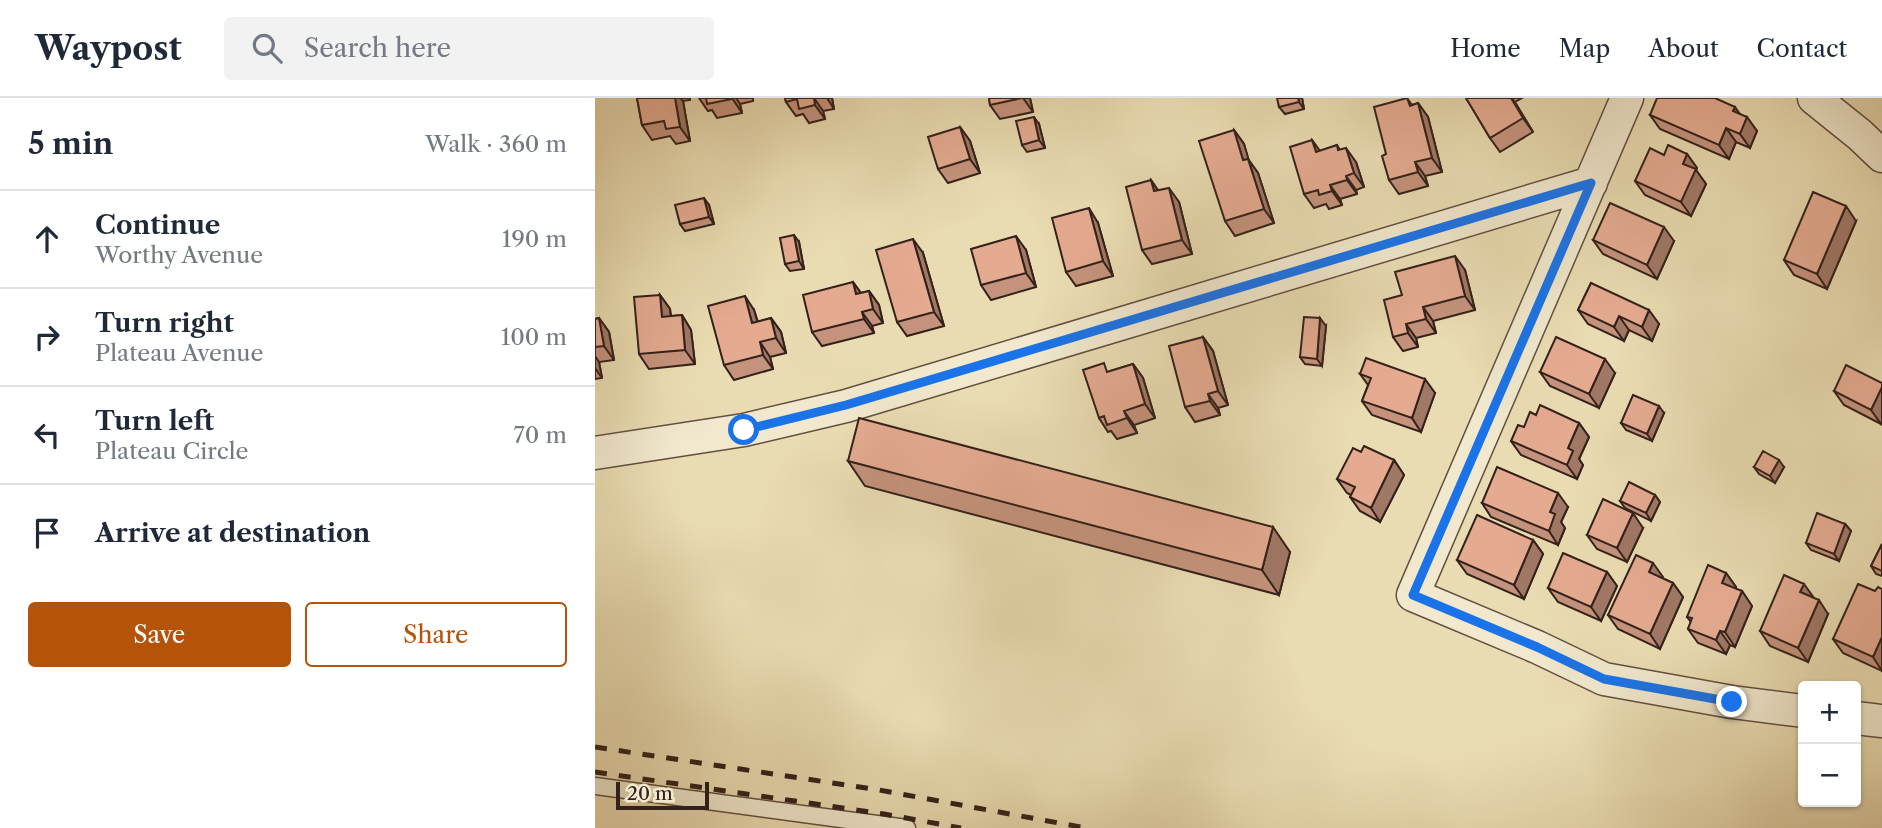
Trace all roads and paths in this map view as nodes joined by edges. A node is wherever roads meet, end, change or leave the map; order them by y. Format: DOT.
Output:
graph roads {
  1 [pos="1627,98"];
  2 [pos="1814,98"];
  3 [pos="1882,156"];
  4 [pos="1591,183"];
  5 [pos="595,453"];
  6 [pos="1798,710"];
  7 [pos="1861,719"];
  8 [pos="1882,721"];
  9 [pos="595,786"];
  10 [pos="908,828"];
  1 -- 4 [label="street"];
  2 -- 3 [label="street"];
  4 -- 5 [label="street"];
  4 -- 6 [label="street"];
  7 -- 8 [label="street"];
  9 -- 10 [label="lane"];
}
